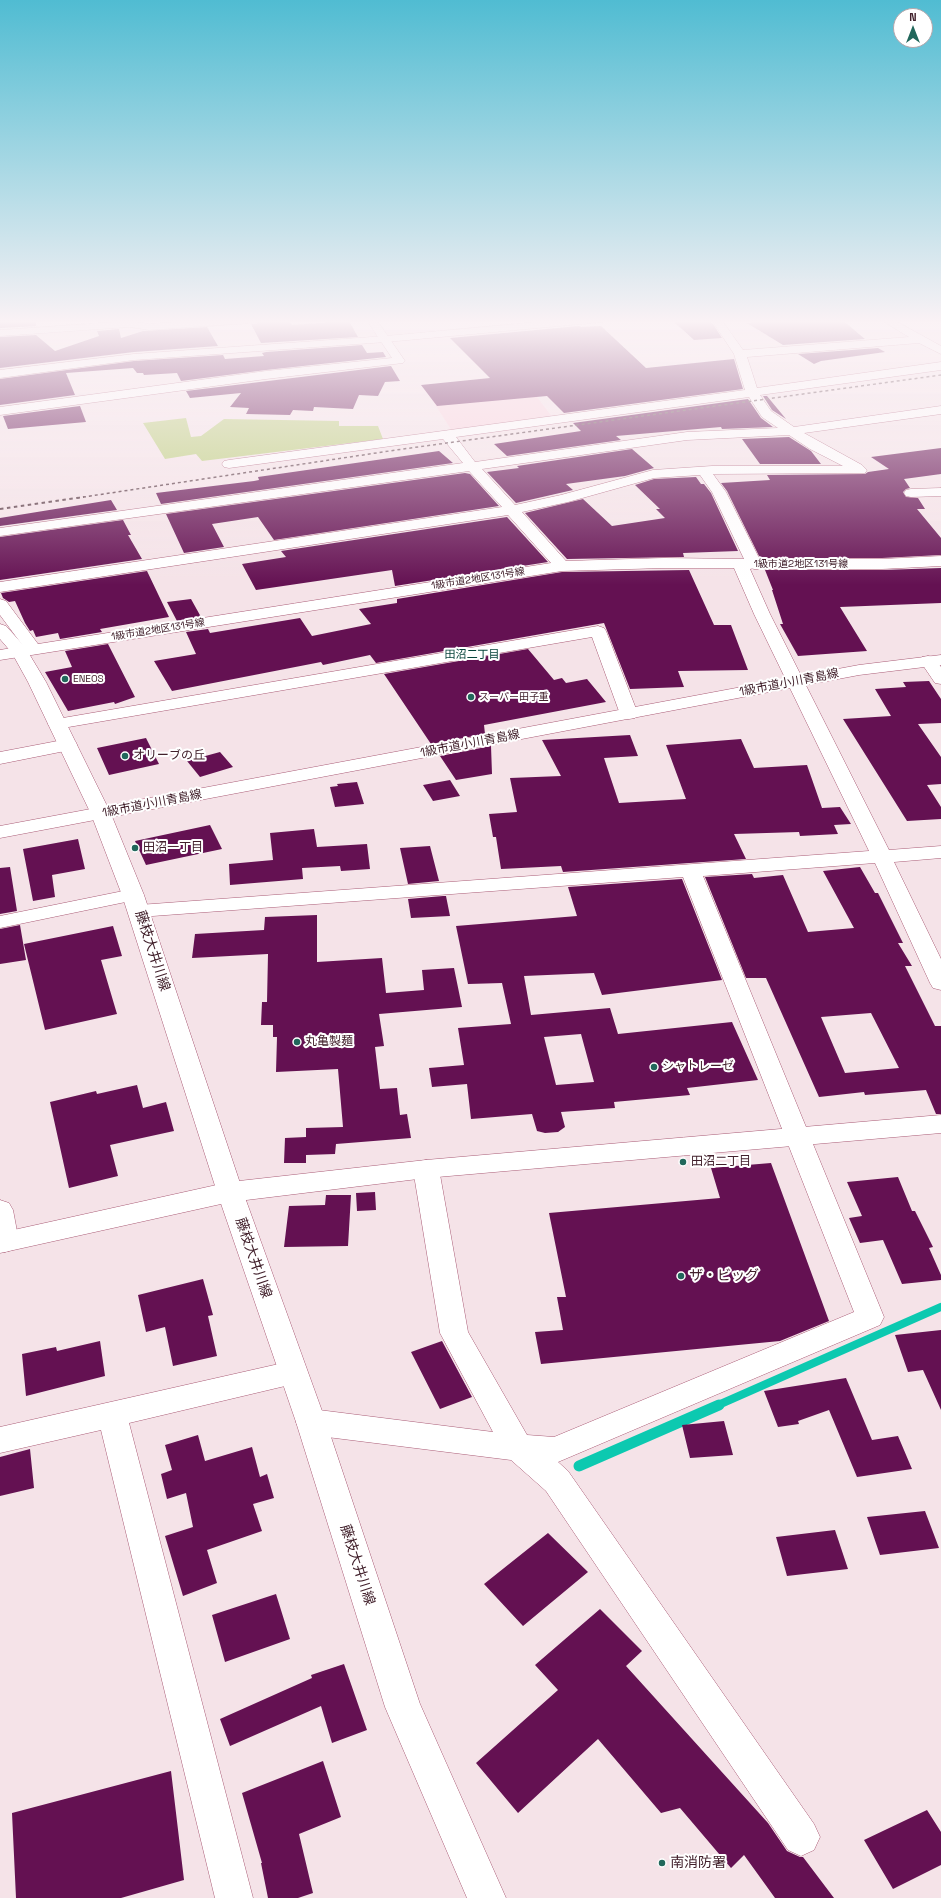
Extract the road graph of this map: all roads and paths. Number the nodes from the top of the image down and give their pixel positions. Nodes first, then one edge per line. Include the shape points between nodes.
1 (25, 408) edge
2 (642, 408) edge
3 (762, 408) edge
4 (941, 410) edge
5 (0, 411) edge
6 (791, 431) junction
7 (447, 435) junction
8 (229, 464) dead end
9 (472, 466) junction
10 (704, 471) junction
11 (941, 492) edge
12 (911, 494) dead end
13 (513, 510) junction
14 (0, 532) edge
15 (941, 561) edge
16 (747, 564) junction
17 (562, 566) junction
18 (0, 588) edge
19 (0, 604) edge
20 (0, 628) edge
21 (17, 652) edge
22 (934, 660) edge
23 (941, 679) edge
24 (796, 682) junction
25 (629, 714) junction
26 (62, 734) junction
27 (0, 758) edge
28 (101, 814) junction
29 (0, 832) edge
30 (941, 852) edge
31 (882, 857) junction
32 (691, 871) junction
33 (136, 903) junction
34 (0, 922) edge
35 (941, 983) edge
36 (941, 1124) edge
37 (799, 1136) junction
38 (426, 1169) junction
39 (230, 1192) junction
40 (0, 1210) edge
41 (2, 1242) edge
42 (292, 1372) junction
43 (112, 1414) junction
44 (311, 1422) junction
45 (0, 1440) edge
46 (518, 1448) junction
47 (801, 1837) dead end
48 (234, 1898) edge
49 (487, 1898) edge

1 - 5 street
2 - 7 street
3 - 6 street via 766,414
4 - 6 street
6 - 9 street via 687,436
6 - 10 street via 860,470
7 - 8 street
7 - 9 street
9 - 13 street
9 - 14 street
10 - 13 street via 653,474 564,499
10 - 16 street via 719,492
11 - 12 street
13 - 17 street
13 - 18 street
15 - 16 street, 1級市道2地区131号線 via 882,564
16 - 17 street, 1級市道2地区131号線
16 - 24 street via 762,614
17 - 21 street, 1級市道2地区131号線
19 - 21 street
20 - 21 street, 藤枝大井川線
21 - 26 street, 藤枝大井川線
22 - 23 street
22 - 24 street, 1級市道小川青島線
24 - 25 street, 1級市道小川青島線
24 - 31 street
25 - 26 street via 598,632
25 - 28 street, 1級市道小川青島線
26 - 27 street
26 - 28 street, 藤枝大井川線
28 - 29 street, 1級市道小川青島線
28 - 33 street, 藤枝大井川線
30 - 31 street
31 - 32 street
31 - 35 street
32 - 33 street
32 - 37 street
33 - 34 street
33 - 39 street, 藤枝大井川線
36 - 37 street
37 - 38 street
37 - 46 street via 870,1317 555,1450
38 - 39 street
38 - 46 street via 454,1333
39 - 41 street
39 - 42 street, 藤枝大井川線
40 - 41 street
42 - 43 street
42 - 44 street, 藤枝大井川線
43 - 45 street
43 - 48 street
44 - 46 street
44 - 49 street, 藤枝大井川線 via 403,1707
46 - 47 street via 557,1481

